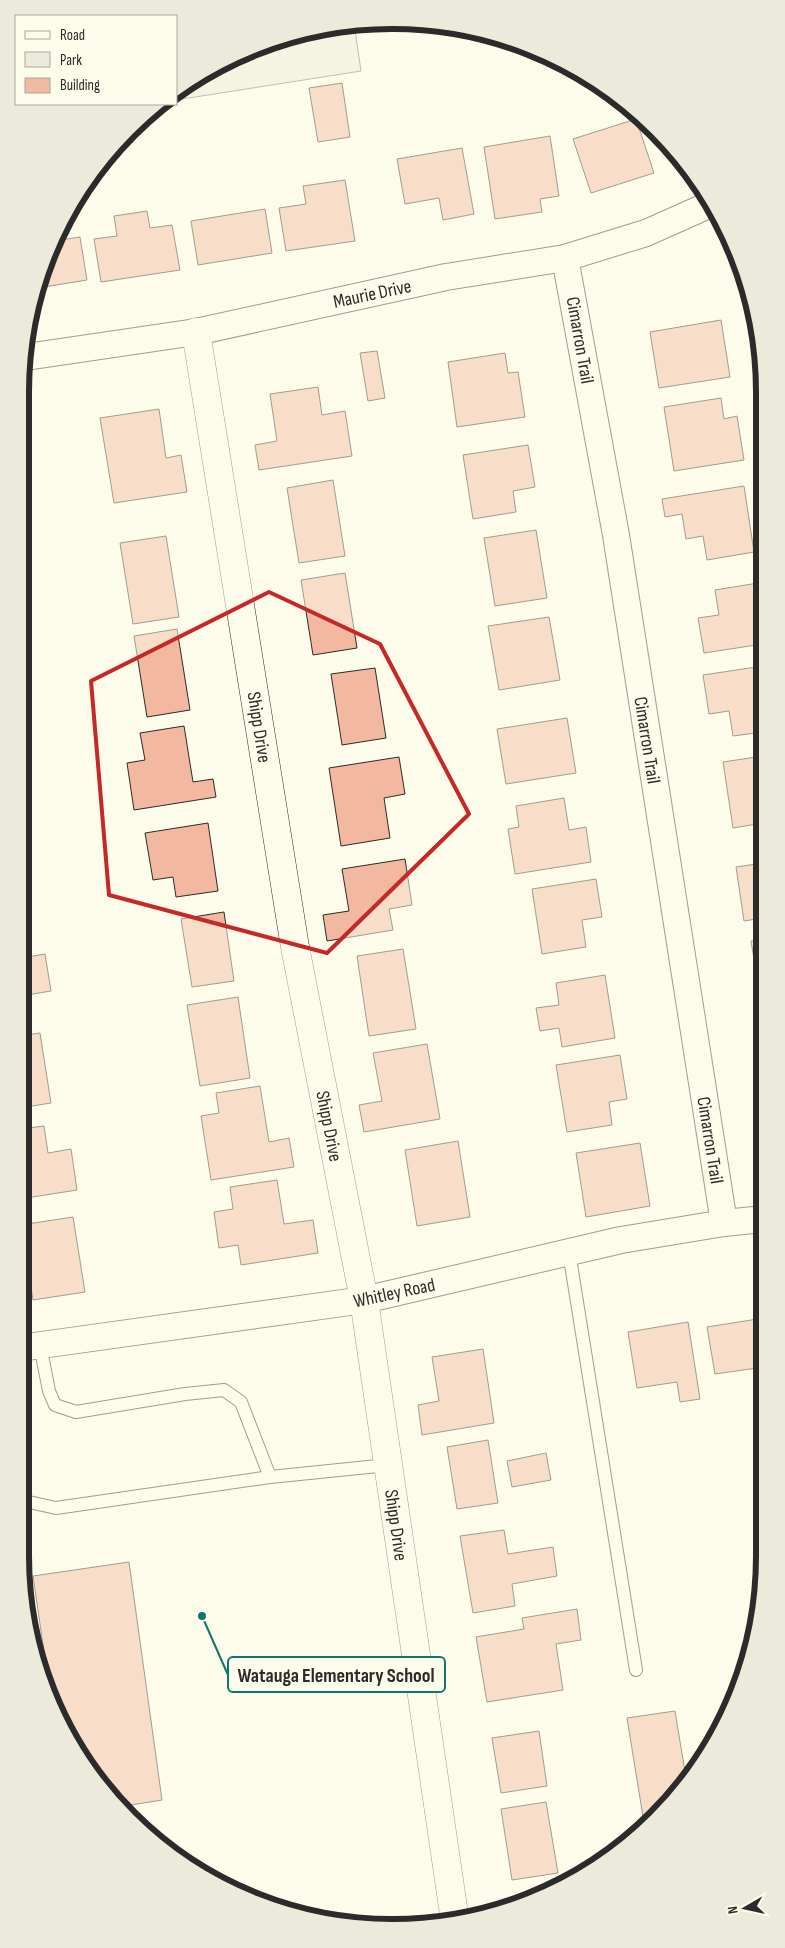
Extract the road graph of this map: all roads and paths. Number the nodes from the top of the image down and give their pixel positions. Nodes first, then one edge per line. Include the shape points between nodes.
1 (705, 207) edge
2 (566, 258) junction
3 (196, 332) junction
4 (31, 356) edge
5 (756, 1220) edge
6 (724, 1223) junction
7 (570, 1252) junction
8 (364, 1300) junction
9 (30, 1346) edge
10 (388, 1465) junction
11 (270, 1477) junction
12 (29, 1502) edge
13 (636, 1670) dead end
14 (454, 1914) edge

1 - 2 street, Maurie Drive via 646,233
2 - 3 street, Maurie Drive via 446,277
2 - 6 street, Cimarron Trail via 616,535
3 - 4 street, Maurie Drive
3 - 8 street, Shipp Drive via 295,947
5 - 6 street, Whitley Road
6 - 7 street, Whitley Road
7 - 8 street, Whitley Road
7 - 13 lane
8 - 9 street, Whitley Road
8 - 10 street, Shipp Drive
9 - 11 lane via 55,1405 76,1412 224,1390 241,1402
10 - 11 lane
10 - 14 street, Shipp Drive
11 - 12 lane via 56,1508

